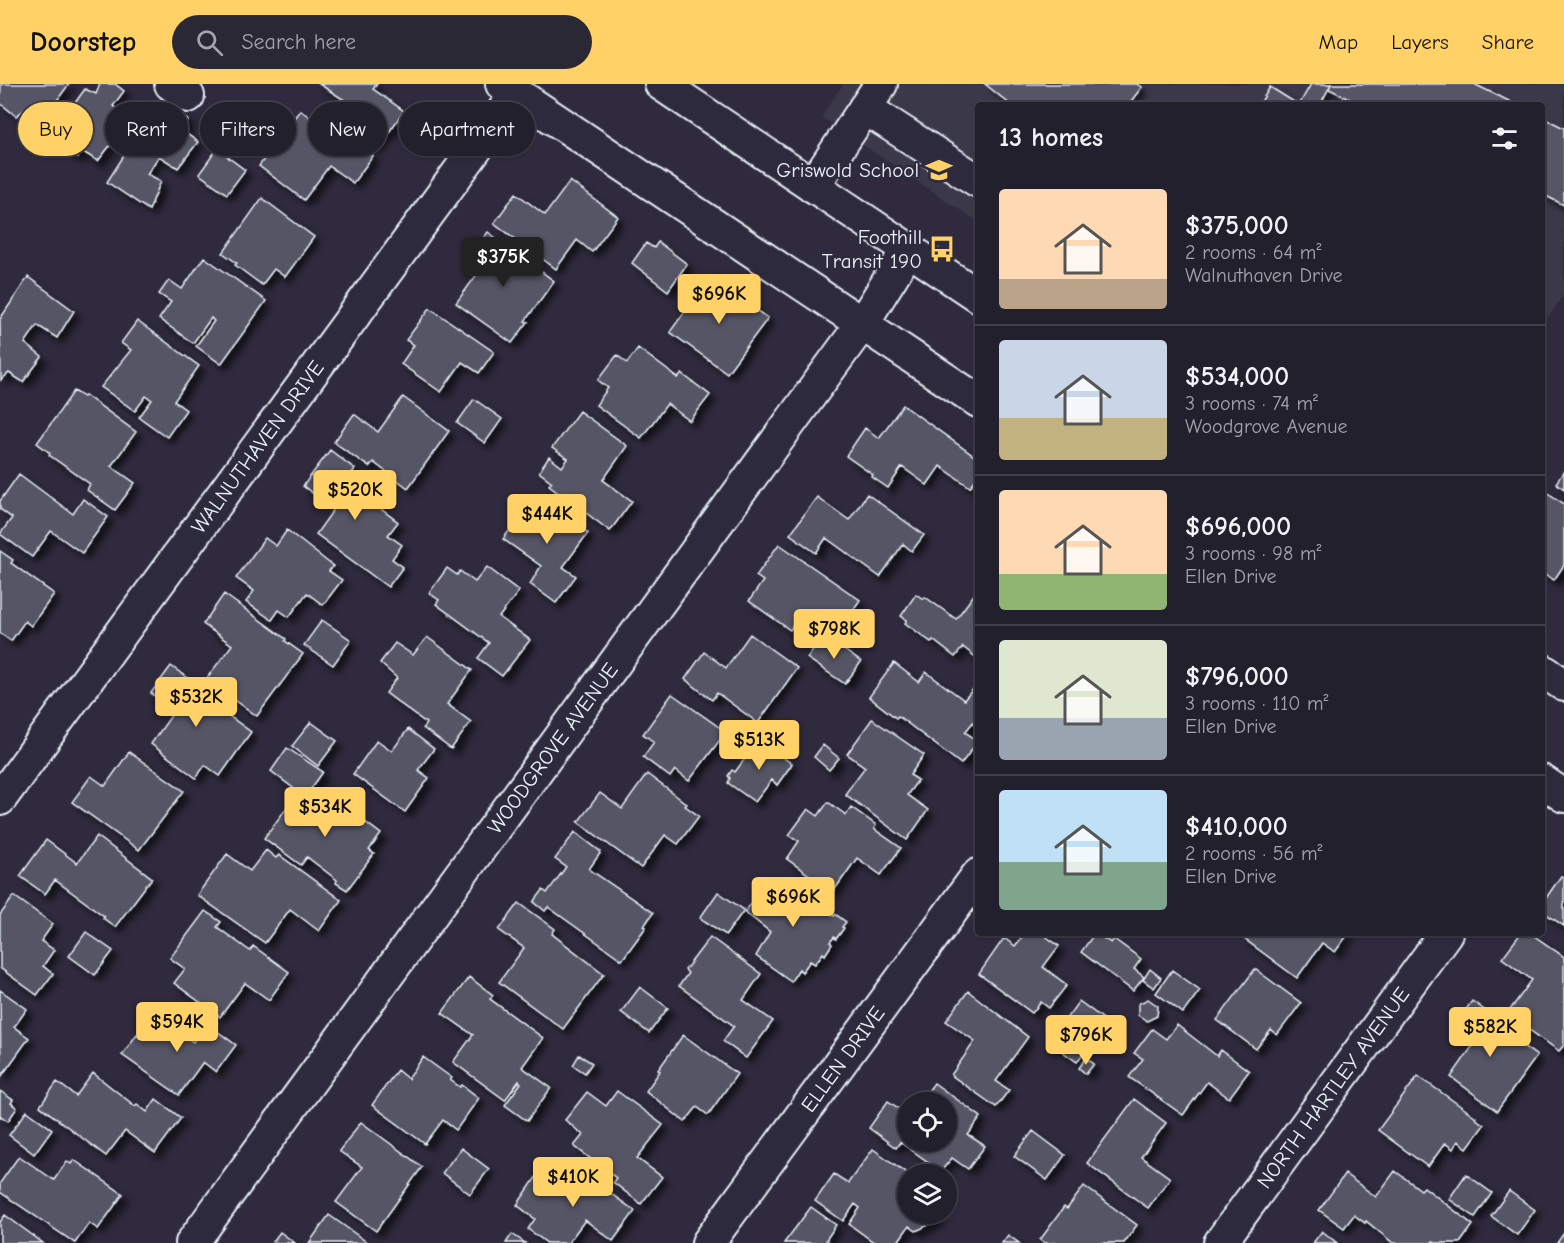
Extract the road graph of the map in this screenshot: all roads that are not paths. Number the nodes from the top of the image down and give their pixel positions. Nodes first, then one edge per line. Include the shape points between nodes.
1 (661, 84) edge
2 (509, 89) edge
3 (873, 96) edge
4 (975, 179) edge
5 (813, 186) junction
6 (908, 250) junction
7 (975, 294) edge
8 (862, 324) junction
9 (975, 399) edge
10 (1545, 672) edge
11 (1564, 684) edge
12 (0, 800) edge
13 (975, 879) edge
14 (1444, 936) edge
15 (192, 1243) edge
16 (708, 1243) edge
17 (1220, 1243) edge

1 - 5 street
2 - 8 street
2 - 12 street, WALNUTHAVEN DRIVE
3 - 4 street
3 - 5 street
5 - 6 street
6 - 7 street
6 - 8 street, WOODGROVE AVENUE
8 - 9 street
8 - 15 street, WOODGROVE AVENUE
10 - 11 street
13 - 16 street, ELLEN DRIVE
14 - 17 street, NORTH HARTLEY AVENUE

